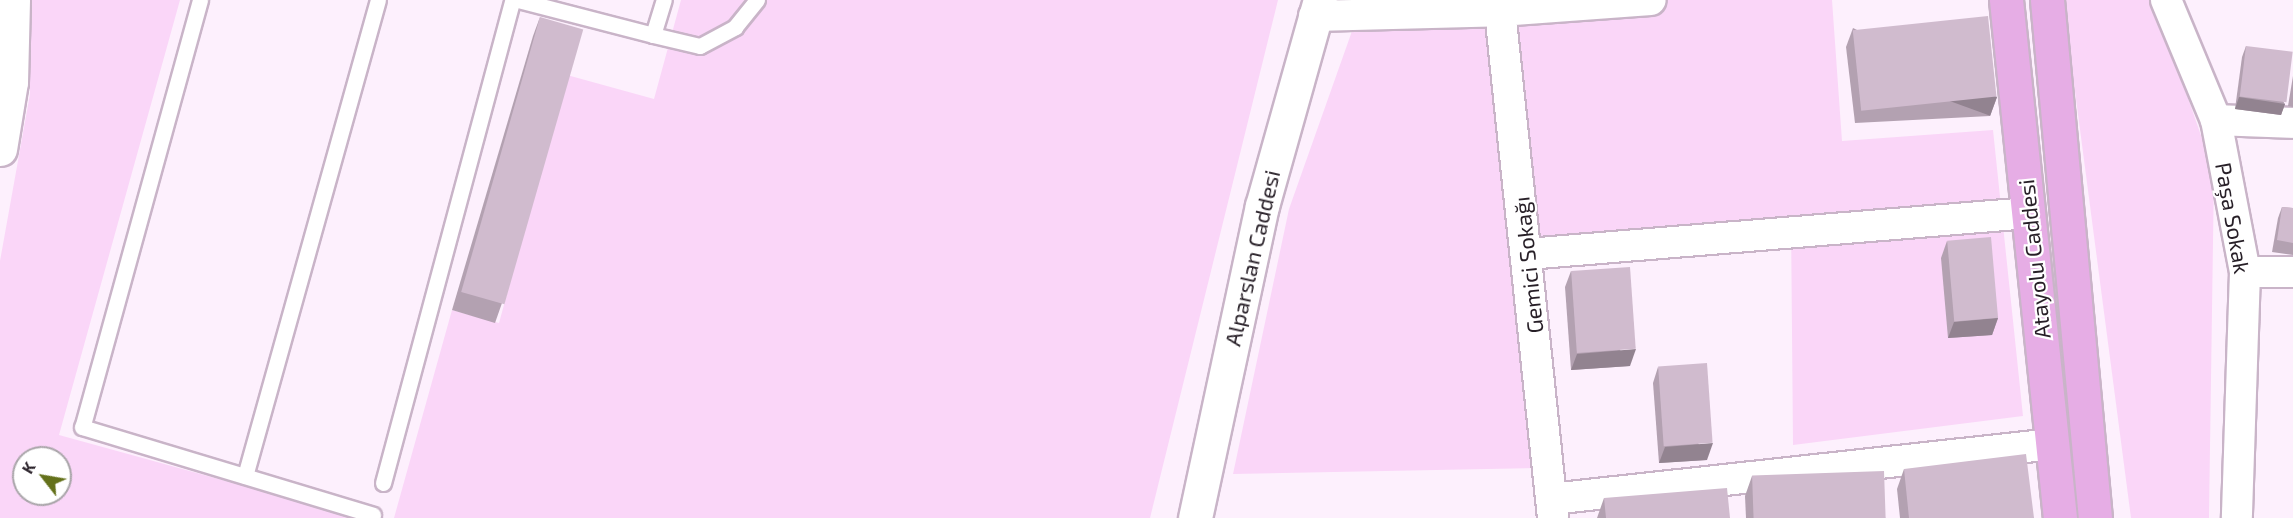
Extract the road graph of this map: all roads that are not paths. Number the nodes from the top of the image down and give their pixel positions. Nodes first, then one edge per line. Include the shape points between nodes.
1 (13, 0) edge
2 (200, 0) edge
3 (378, 0) edge
4 (512, 0) edge
5 (518, 0) edge
6 (664, 0) edge
7 (757, 0) edge
8 (1651, 0) edge
9 (2006, 0) edge
10 (2047, 0) edge
11 (2166, 0) edge
12 (1317, 8) edge
13 (1500, 11) junction
14 (653, 35) junction
15 (5, 82) edge
16 (2216, 120) junction
17 (2293, 123) edge
18 (0, 149) edge
19 (2029, 213) junction
20 (1527, 254) junction
21 (2245, 272) junction
22 (2293, 272) edge
23 (2053, 444) junction
24 (244, 476) junction
25 (383, 483) dead end
26 (1552, 508) edge
27 (373, 515) dead end
28 (1195, 518) edge
29 (2060, 518) edge
30 (2095, 518) edge
31 (2237, 518) edge

1 - 15 street
2 - 24 lane via 82,427
3 - 24 lane
4 - 25 lane
5 - 14 lane
6 - 14 lane
7 - 14 lane via 735,27 700,46
8 - 13 street
9 - 19 main road, Atayolu Caddesi
10 - 30 main road, Atayolu Caddesi
11 - 16 street, Paşa Sokak
12 - 13 street
12 - 28 street, Alparslan Caddesi via 1262,206
13 - 20 street, Gemici Sokağı
15 - 18 street
16 - 17 street
16 - 21 street, Paşa Sokak
19 - 20 street
19 - 23 main road, Atayolu Caddesi
20 - 26 street, Gemici Sokağı
21 - 22 street
21 - 31 street, Paşa Sokak
23 - 26 street
23 - 29 main road, Atayolu Caddesi
24 - 27 lane

